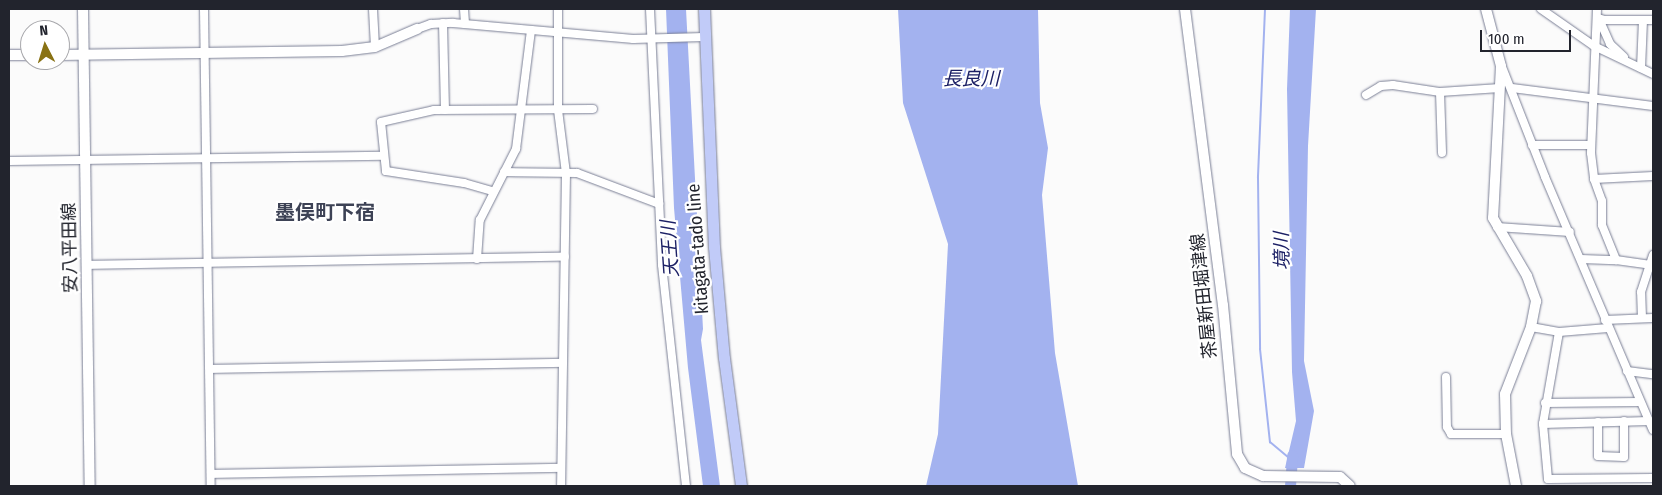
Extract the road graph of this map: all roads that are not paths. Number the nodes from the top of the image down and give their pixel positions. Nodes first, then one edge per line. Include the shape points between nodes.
1 (82, 9) edge
2 (204, 9) edge
3 (373, 9) edge
4 (464, 9) edge
5 (558, 9) edge
6 (649, 9) edge
7 (704, 9) edge
8 (1185, 9) edge
9 (1486, 9) edge
10 (1541, 9) edge
11 (1597, 9) edge
12 (1598, 18) junction
13 (1643, 20) junction
14 (1653, 20) edge
15 (443, 23) junction
16 (465, 24) junction
17 (417, 29) joint
18 (531, 30) junction
19 (558, 32) junction
20 (700, 37) junction
21 (653, 40) junction
22 (1594, 46) junction
23 (375, 47) junction
24 (204, 53) junction
25 (70, 54) edge
26 (83, 54) junction
27 (1501, 66) junction
28 (1638, 66) junction
29 (1653, 74) edge
30 (1500, 88) junction
31 (1512, 88) junction
32 (1440, 92) junction
33 (1366, 95) dead end
34 (1592, 100) junction
35 (1653, 106) edge
36 (592, 109) dead end
37 (445, 110) junction
38 (522, 110) junction
39 (558, 110) junction
40 (1532, 145) junction
41 (1591, 145) junction
42 (1442, 153) dead end
43 (384, 156) junction
44 (207, 158) junction
45 (84, 160) junction
46 (9, 161) edge
47 (504, 172) junction
48 (566, 173) junction
49 (1653, 176) edge
50 (1594, 179) junction
51 (492, 191) junction
52 (659, 204) junction
53 (1497, 227) junction
54 (1570, 232) junction
55 (1653, 255) edge
56 (565, 257) junction
57 (478, 259) junction
58 (1581, 259) junction
59 (1616, 260) junction
60 (208, 263) junction
61 (86, 265) junction
62 (1651, 265) junction
63 (1642, 318) junction
64 (1605, 320) junction
65 (1653, 320) edge
66 (1531, 327) junction
67 (1608, 328) junction
68 (1559, 332) junction
69 (563, 363) junction
70 (210, 369) junction
71 (1628, 371) junction
72 (1653, 374) edge
73 (1446, 377) dead end
74 (1640, 402) junction
75 (1545, 403) junction
76 (1598, 422) junction
77 (1624, 422) junction
78 (1543, 424) junction
79 (1652, 425) edge
80 (1506, 434) junction
81 (561, 468) junction
82 (211, 474) junction
83 (1653, 478) edge
84 (90, 486) edge
85 (211, 486) edge
86 (561, 486) edge
87 (686, 486) edge
88 (741, 486) edge
89 (1350, 486) edge
90 (1516, 486) edge

1 - 26 main road, 安八平田線
2 - 24 street
3 - 23 street
4 - 16 street
5 - 19 street
6 - 21 street
7 - 20 main road, kitagata-tado line
8 - 89 main road, 茶屋新田堀津線 via 1223,305 1238,458 1251,472 1276,476 1340,477
9 - 27 main road
10 - 22 street
11 - 12 street
12 - 13 street
12 - 22 street
12 - 28 street via 1610,44
13 - 14 street
13 - 28 street
15 - 16 street
15 - 17 street
15 - 37 street
16 - 18 street
17 - 23 main road
18 - 19 street
18 - 38 street
19 - 21 street
19 - 39 street
20 - 21 street
20 - 88 main road, kitagata-tado line via 724,358
21 - 52 street
22 - 28 street
22 - 34 street
23 - 24 main road
24 - 26 main road
24 - 44 street
25 - 26 main road
26 - 45 main road, 安八平田線
27 - 30 main road
27 - 31 street
28 - 29 street
30 - 32 street
30 - 53 main road via 1492,208
31 - 34 street
31 - 40 street
32 - 33 street via 1393,85 1380,86
32 - 42 street
34 - 35 street
34 - 41 street
36 - 39 street
37 - 38 street
37 - 43 street via 383,120
38 - 39 street
38 - 47 street via 516,149
39 - 48 street
40 - 41 street
40 - 54 street
41 - 50 street
43 - 44 street
43 - 51 street via 386,171 391,173 464,183
44 - 45 street
44 - 60 street
45 - 46 street
45 - 61 main road, 安八平田線
47 - 48 street
47 - 51 street
48 - 52 street via 577,173
48 - 56 street
49 - 50 street
50 - 59 street via 1602,201 1602,225
51 - 57 street via 477,228
52 - 87 street via 669,342
53 - 54 street
53 - 66 main road via 1533,289 1535,310
54 - 58 street
55 - 62 street
56 - 57 street
56 - 69 street
57 - 60 street
58 - 59 street
58 - 64 street
59 - 62 street
60 - 61 street
60 - 70 street
61 - 84 main road, 安八平田線
62 - 63 street via 1641,292
63 - 64 street
63 - 65 street
64 - 67 street
66 - 68 street
66 - 80 main road via 1505,394
67 - 68 street
67 - 71 street
68 - 75 street
69 - 70 street
69 - 81 street
70 - 82 street
71 - 72 street
71 - 74 street
73 - 80 street via 1446,427 1451,434
74 - 75 street
74 - 79 street
75 - 78 street
76 - 77 street
76 - 77 street via 1598,456 1624,457
76 - 78 street
77 - 79 street
78 - 83 street via 1548,479
80 - 90 main road
81 - 82 street
81 - 86 street
82 - 85 street

